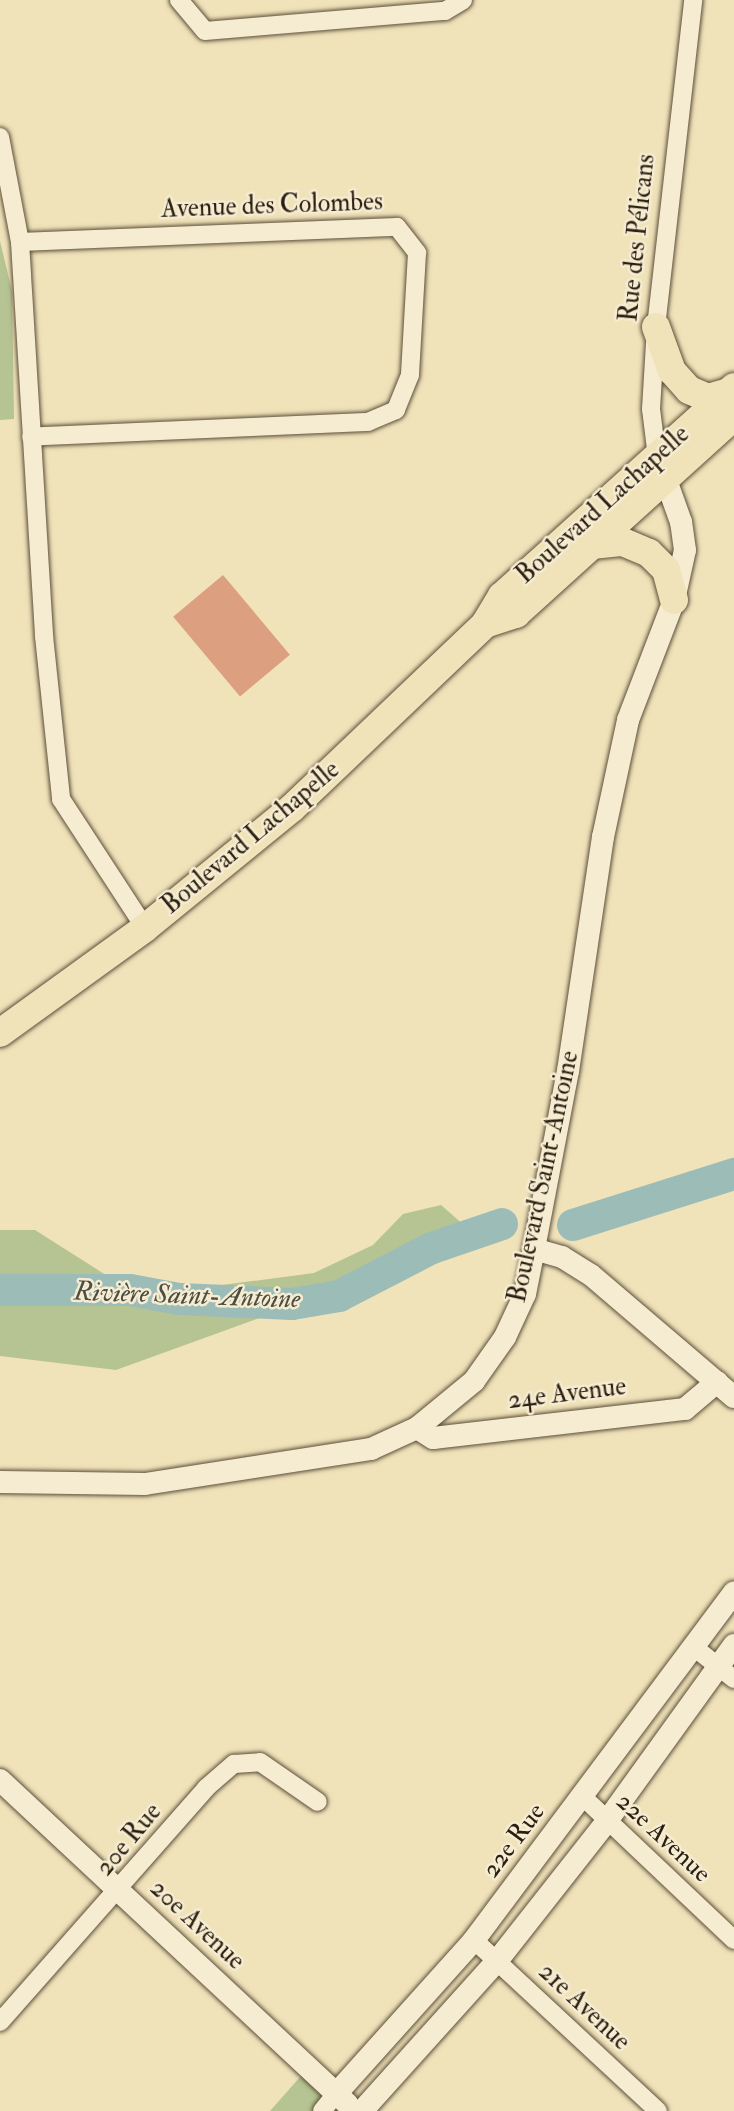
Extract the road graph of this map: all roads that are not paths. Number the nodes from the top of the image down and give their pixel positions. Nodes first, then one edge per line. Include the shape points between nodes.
1 (179, 0) edge
2 (463, 0) edge
3 (693, 0) edge
4 (0, 137) edge
5 (20, 242) junction
6 (656, 327) junction
7 (732, 398) edge
8 (31, 437) junction
9 (662, 468) junction
10 (592, 545) junction
11 (674, 600) junction
12 (485, 624) junction
13 (144, 928) junction
14 (0, 1033) edge
15 (534, 1249) junction
16 (717, 1382) junction
17 (734, 1397) edge
18 (417, 1428) junction
19 (0, 1482) edge
20 (734, 1592) edge
21 (734, 1645) edge
22 (695, 1648) junction
23 (727, 1673) edge
24 (0, 1780) edge
25 (583, 1797) junction
26 (318, 1802) dead end
27 (607, 1821) junction
28 (119, 1891) junction
29 (474, 1940) junction
30 (734, 1940) edge
31 (496, 1961) junction
32 (0, 2022) edge
33 (329, 2103) edge
34 (354, 2111) edge
35 (362, 2111) edge
36 (658, 2111) edge

1 - 2 street via 205,31 445,10
3 - 6 street, Rue des Pélicans
4 - 5 street
5 - 8 street
5 - 8 street, Avenue des Colombes via 397,227 417,253 410,375 396,410 368,422
6 - 7 main road via 672,371 689,390 708,398
6 - 9 street, Rue des Pélicans via 651,409
7 - 9 main road, Boulevard Lachapelle
7 - 9 main road, Boulevard Lachapelle via 709,441
8 - 13 street via 61,799
9 - 10 main road, Boulevard Lachapelle
9 - 11 street, Boulevard Saint-Antoine via 681,522 685,550
9 - 12 main road, Boulevard Lachapelle via 502,596
10 - 11 main road via 623,542 649,553 666,570
10 - 12 main road, Boulevard Lachapelle via 516,614
11 - 15 street, Boulevard Saint-Antoine via 628,720 603,837 568,1071
12 - 13 main road, Boulevard Lachapelle via 292,808
13 - 14 main road, Boulevard Lachapelle
15 - 16 street via 562,1257 591,1275
15 - 18 street, Boulevard Saint-Antoine via 525,1294 504,1337 474,1381
16 - 17 street
16 - 18 street, 24e Avenue via 685,1409 433,1438
18 - 19 street, Boulevard Saint-Antoine via 371,1449 145,1484
20 - 22 street, 22e Rue
21 - 23 street
22 - 23 street
22 - 25 street, 22e Rue
23 - 27 street
24 - 28 street, 20e Avenue
25 - 27 street, 22e Avenue
25 - 29 street, 22e Rue
26 - 28 street, 20e Rue via 260,1761 234,1764 206,1788
27 - 30 street, 22e Avenue
27 - 31 street
28 - 32 street, 20e Rue
28 - 33 street, 20e Avenue
29 - 31 street, 21e Avenue
29 - 33 street, 22e Rue
31 - 35 street
31 - 36 street, 21e Avenue
33 - 34 street, 20e Avenue

